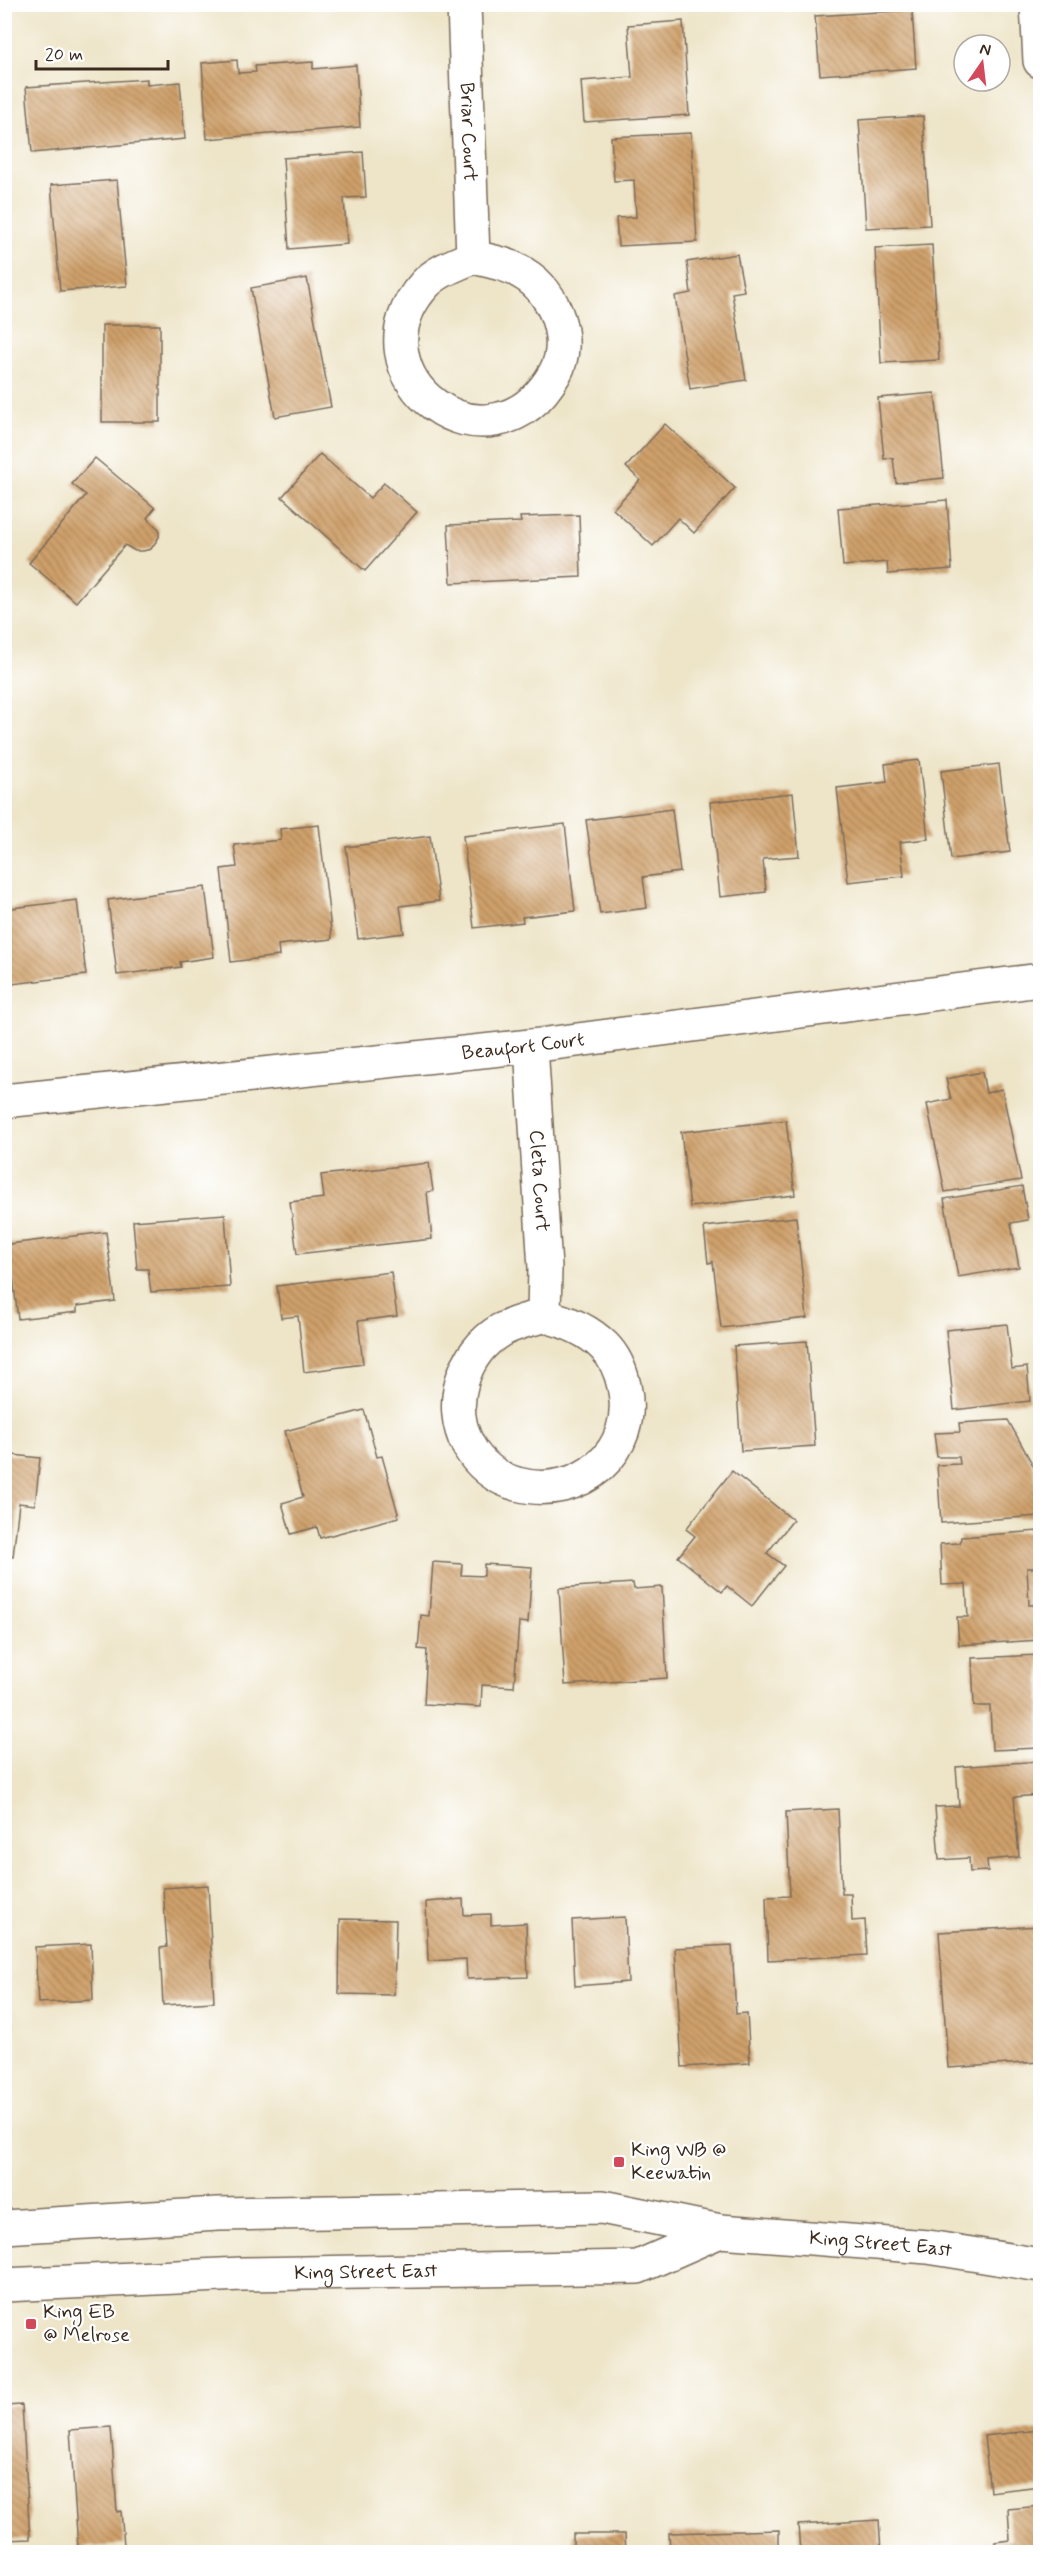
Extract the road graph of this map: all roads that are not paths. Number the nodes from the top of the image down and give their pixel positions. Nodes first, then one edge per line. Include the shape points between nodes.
1 (464, 4) edge
2 (1037, 4) edge
3 (1041, 61) edge
4 (473, 257) junction
5 (1041, 980) edge
6 (531, 1046) junction
7 (4, 1101) edge
8 (544, 1316) junction
9 (4, 2227) edge
10 (720, 2231) junction
11 (1041, 2265) edge
12 (4, 2285) edge

1 - 4 street, Briar Court
2 - 3 street
4 - 4 street via 427,282 411,303 402,328 402,353 411,378 426,400 448,414 473,421 500,420 525,409 545,391 557,369 562,342 558,316 545,293 525,274
5 - 6 street, Beaufort Court
6 - 7 street, Beaufort Court
6 - 8 street, Cleta Court via 546,1268
8 - 8 street via 500,1331 480,1348 465,1369 459,1395 460,1421 468,1446 484,1467 507,1481 534,1489 564,1486 590,1475 611,1454 624,1429 627,1400 621,1371 605,1347 582,1330
9 - 10 street, King Street East via 218,2214 602,2207
10 - 11 street, King Street East via 928,2247
10 - 12 street, King Street East via 638,2267 242,2274

